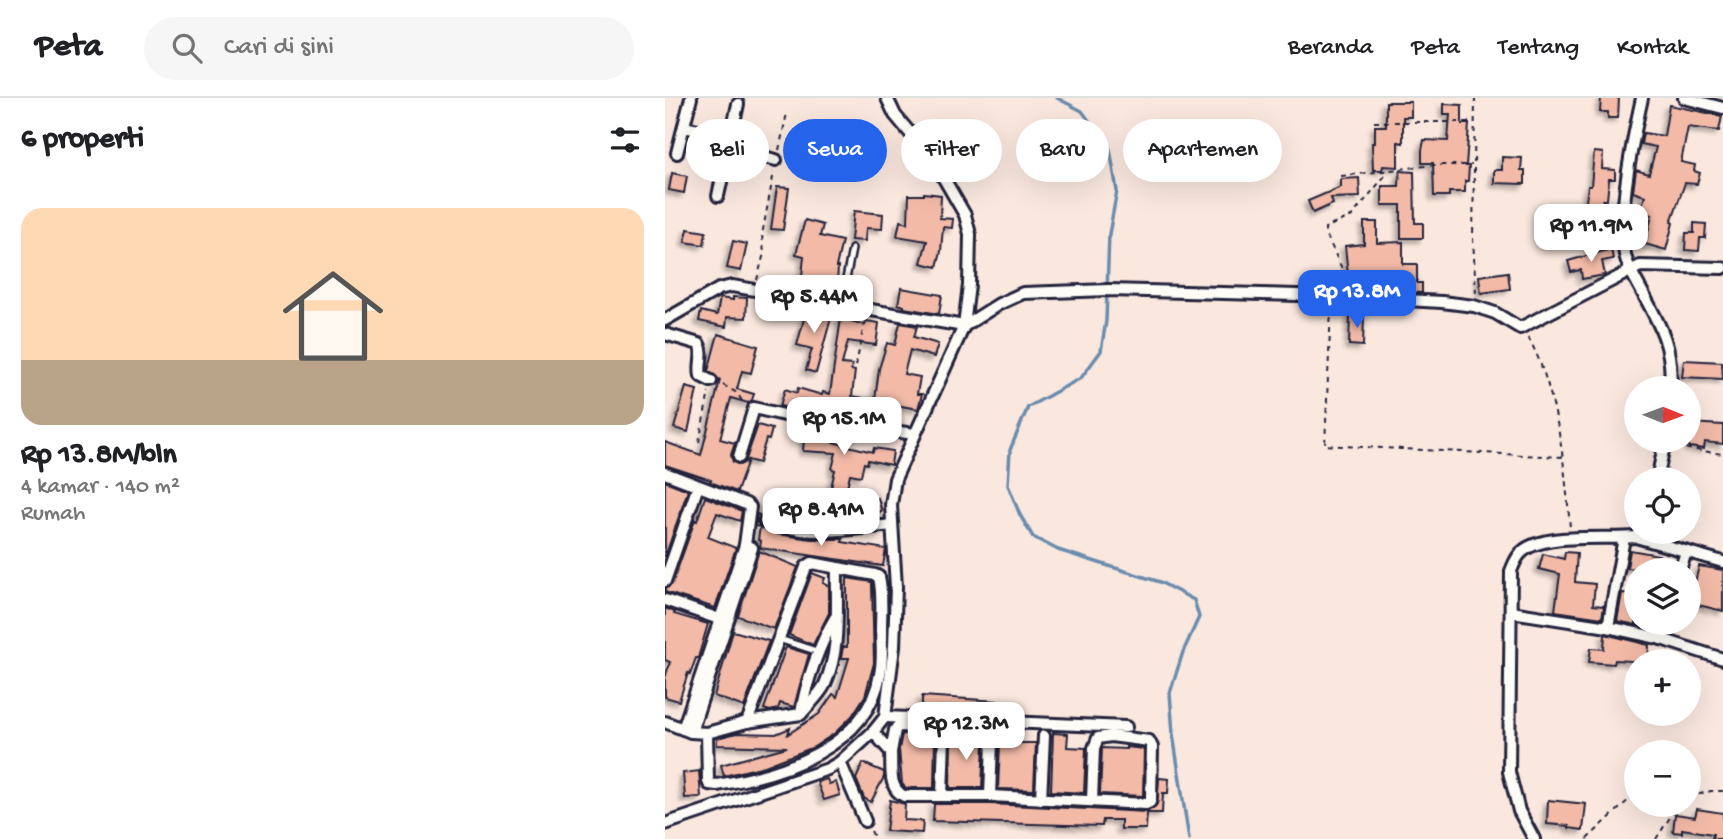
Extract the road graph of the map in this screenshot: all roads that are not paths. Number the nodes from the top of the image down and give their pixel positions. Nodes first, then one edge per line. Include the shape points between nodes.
1 (691, 98) edge
2 (887, 98) edge
3 (1642, 98) edge
4 (1683, 98) edge
5 (739, 104) dead end
6 (1723, 108) edge
7 (735, 119) edge
8 (684, 127) joint
9 (677, 153) dead end
10 (769, 157) edge
11 (776, 160) road end
12 (721, 182) edge
13 (718, 196) dead end
14 (852, 248) dead end
15 (1723, 268) edge
16 (1631, 271) junction
17 (841, 304) junction
18 (665, 320) edge
19 (964, 326) junction
20 (665, 334) edge
21 (1670, 376) edge
22 (711, 381) road end
23 (915, 434) junction
24 (739, 457) dead end
25 (665, 473) edge
26 (698, 486) junction
27 (765, 522) dead end
28 (892, 525) junction
29 (1624, 538) joint
30 (1664, 544) edge
31 (1686, 552) junction
32 (1684, 558) edge
33 (1723, 562) edge
34 (837, 569) junction
35 (665, 581) edge
36 (665, 600) edge
37 (1511, 612) junction
38 (836, 617) junction
39 (723, 621) junction
40 (1608, 627) junction
41 (1662, 635) edge
42 (779, 639) junction
43 (1661, 639) junction
44 (820, 652) junction
45 (1723, 659) edge
46 (801, 713) junction
47 (885, 717) junction
48 (665, 722) edge
49 (747, 722) junction
50 (1126, 727) dead end
51 (687, 731) junction
52 (873, 732) junction
53 (706, 733) junction
54 (1044, 736) dead end
55 (992, 741) dead end
56 (891, 752) junction
57 (840, 762) junction
58 (941, 796) junction
59 (990, 796) junction
60 (1041, 799) junction
61 (1092, 801) junction
62 (865, 821) dead end
63 (665, 824) edge
64 (1534, 839) edge

1 - 8 street
2 - 19 street via 895,115 935,163 965,215 969,285
3 - 16 street via 1625,213 1624,248
4 - 6 street
5 - 7 street
8 - 9 street
10 - 11 street
12 - 13 street
14 - 17 lane
15 - 16 street via 1651,265
16 - 19 street via 1520,328 1473,306 1355,297 1109,290 1023,293
16 - 21 street via 1667,342
17 - 18 street via 732,286
17 - 19 street
19 - 23 street
20 - 22 street via 699,344 701,376
23 - 24 street via 806,420 754,408
23 - 28 street via 895,479
25 - 26 street
26 - 35 street
26 - 39 street via 750,507 745,545 752,548
27 - 28 street via 821,531
28 - 47 street via 894,647
29 - 37 street via 1570,538 1523,550 1511,571
29 - 40 street
30 - 31 street
31 - 32 street
31 - 33 street
34 - 38 street
34 - 42 street via 812,563 806,567
34 - 53 street via 875,575 880,580 880,676 870,702 846,736 785,768 717,785 708,781
36 - 39 street
37 - 40 street
37 - 64 street via 1509,772 1519,811
38 - 44 street
38 - 46 street via 835,647 824,686
39 - 51 street
40 - 43 street
41 - 43 street
42 - 44 lane
42 - 49 street
43 - 45 street
44 - 46 street
46 - 49 street
47 - 50 street
47 - 52 street
48 - 51 street
49 - 53 street
51 - 53 street
52 - 56 street
52 - 57 street
54 - 60 street
55 - 59 street
56 - 58 street via 897,792
56 - 58 street via 898,726 941,730
57 - 62 street
57 - 63 street
58 - 59 street
59 - 60 street
60 - 61 street
61 - 61 street via 1150,802 1149,741 1098,738

